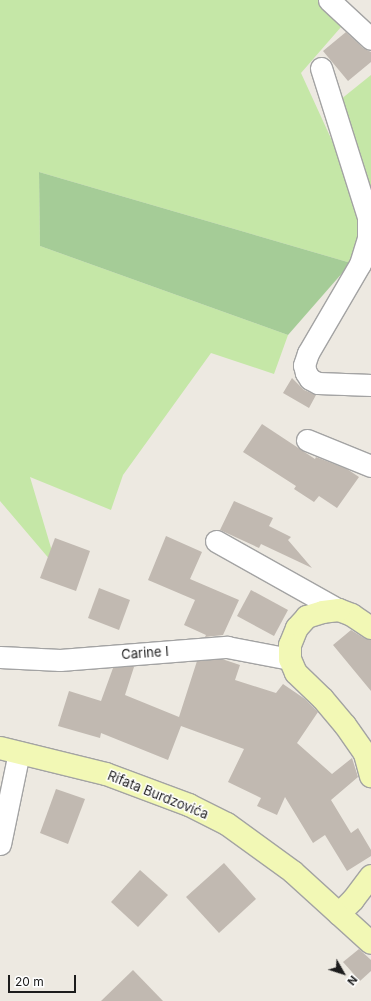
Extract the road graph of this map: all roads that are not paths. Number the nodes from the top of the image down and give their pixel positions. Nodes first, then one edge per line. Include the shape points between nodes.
1 (329, 0) edge
2 (371, 39) edge
3 (321, 68) dead end
4 (370, 217) edge
5 (371, 385) edge
6 (307, 440) dead end
7 (371, 466) edge
8 (216, 541) dead end
9 (339, 610) junction
10 (371, 628) edge
11 (0, 657) edge
12 (290, 659) junction
13 (10, 750) edge
14 (371, 776) edge
15 (0, 844) edge
16 (371, 876) edge
17 (339, 914) junction
18 (371, 943) edge

1 - 2 street
3 - 4 street
4 - 5 street via 368,238 360,264 304,364 310,379 318,383
6 - 7 street
8 - 9 street
9 - 10 street via 352,615
9 - 12 street via 307,617 297,628 290,645
11 - 12 street, Carine I via 60,660 227,647
12 - 14 street via 296,672 349,730 365,754
13 - 15 street
13 - 17 street, Rifata Burdzovića via 106,774 195,808 227,824 293,872
16 - 17 street
17 - 18 street, Rifata Burdzovića

